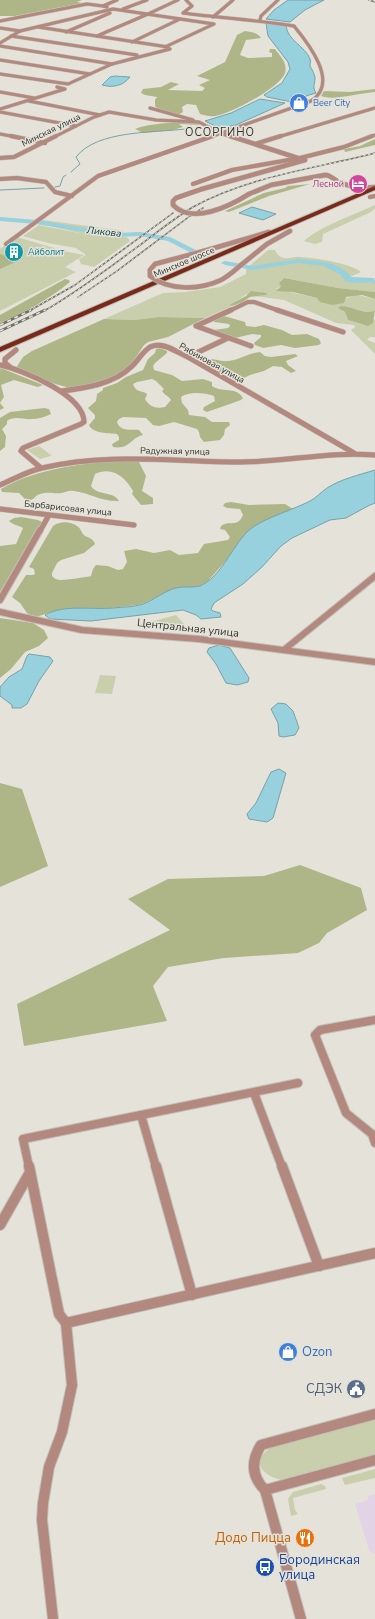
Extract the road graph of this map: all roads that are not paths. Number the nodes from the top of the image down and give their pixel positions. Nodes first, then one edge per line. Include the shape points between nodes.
1 (117, 0) edge
2 (147, 0) edge
3 (178, 0) edge
4 (186, 0) edge
5 (233, 0) edge
6 (278, 0) edge
7 (103, 6) junction
8 (113, 9) junction
9 (120, 10) junction
10 (148, 14) junction
11 (213, 17) junction
12 (181, 18) junction
13 (260, 20) junction
14 (0, 21) edge
15 (34, 27) junction
16 (0, 28) edge
17 (13, 30) junction
18 (20, 31) junction
19 (66, 32) junction
20 (11, 36) junction
21 (97, 36) junction
22 (0, 39) edge
23 (132, 42) junction
24 (0, 43) edge
25 (0, 46) edge
26 (165, 47) junction
27 (141, 56) junction
28 (0, 60) edge
29 (112, 64) junction
30 (0, 74) edge
31 (90, 74) junction
32 (0, 78) edge
33 (0, 92) edge
34 (36, 98) junction
35 (28, 101) junction
36 (150, 108) dead end
37 (375, 108) edge
38 (0, 111) edge
39 (100, 115) junction
40 (198, 122) junction
41 (77, 126) junction
42 (220, 133) junction
43 (0, 134) edge
44 (375, 135) edge
45 (45, 143) junction
46 (255, 144) junction
47 (0, 157) edge
48 (300, 158) junction
49 (0, 179) edge
50 (37, 180) junction
51 (0, 183) edge
52 (193, 184) dead end
53 (358, 188) junction
54 (375, 188) edge
55 (360, 195) junction
56 (72, 196) junction
57 (373, 196) edge
58 (287, 229) junction
59 (6, 244) dead end
60 (213, 261) junction
61 (343, 332) dead end
62 (228, 338) junction
63 (251, 346) dead end
64 (0, 350) edge
65 (16, 350) junction
66 (0, 356) edge
67 (188, 358) junction
68 (0, 365) edge
69 (10, 367) junction
70 (62, 391) junction
71 (354, 454) junction
72 (375, 454) edge
73 (41, 468) junction
74 (0, 485) edge
75 (0, 509) edge
76 (49, 515) junction
77 (134, 525) dead end
78 (375, 576) edge
79 (0, 600) edge
80 (0, 612) edge
81 (285, 649) junction
82 (375, 662) edge
83 (375, 1020) edge
84 (298, 1084) dead end
85 (254, 1092) junction
86 (141, 1115) junction
87 (375, 1143) edge
88 (29, 1174) junction
89 (0, 1225) edge
90 (375, 1253) edge
91 (319, 1266) junction
92 (192, 1295) junction
93 (66, 1323) junction
94 (375, 1414) edge
95 (375, 1460) edge
96 (265, 1490) junction
97 (53, 1619) edge
98 (301, 1619) edge

1 - 7 street
2 - 9 street
3 - 10 street
4 - 11 street via 192,3 182,13
5 - 11 street
6 - 13 street
7 - 8 street
7 - 14 street via 87,4
8 - 9 street
8 - 15 street
9 - 10 street
9 - 19 street
10 - 12 street
10 - 21 street
11 - 13 street
12 - 23 street
12 - 26 street via 214,24
13 - 42 street via 292,25 322,69 323,84 318,96 302,105
15 - 18 street
15 - 19 street
16 - 17 street
17 - 18 street
17 - 22 street
18 - 20 street
19 - 21 street
20 - 24 street
20 - 27 street
21 - 23 street
23 - 26 street
25 - 29 street
26 - 27 street via 172,48
27 - 29 street
28 - 31 street
29 - 31 street
30 - 31 street via 69,84
32 - 34 street via 65,88
33 - 34 street
34 - 35 street
35 - 38 street
35 - 39 street
36 - 40 street
37 - 46 street
38 - 41 street
39 - 40 street, Минская улица via 109,112 156,120
39 - 41 street, Минская улица
40 - 42 street
41 - 45 street, Минская улица
42 - 46 street
42 - 56 street via 98,176
43 - 45 street
44 - 48 street via 344,147
45 - 47 street, Минская улица via 14,157
46 - 48 street
48 - 52 street via 232,170
48 - 53 street, bridge via 305,160 178,197 172,201 172,206 184,212 209,213 272,186 325,175
49 - 50 street
50 - 51 street
50 - 56 street via 46,182 55,192
53 - 54 street
53 - 55 street via 362,191
54 - 55 highway, Минское шоссе
55 - 58 highway, Минское шоссе
56 - 59 street
57 - 58 highway, Минское шоссе
58 - 58 street, bridge via 221,280 201,286 171,286 150,276 150,270 157,263
58 - 60 highway, Минское шоссе
58 - 60 highway, Минское шоссе via 224,259
60 - 64 highway, Минское шоссе
60 - 65 highway, Минское шоссе
61 - 62 street via 251,302 196,326
62 - 63 street
62 - 67 street
65 - 66 highway, Минское шоссе
65 - 69 street via 5,359 5,363
67 - 70 street, Рябиновая улица via 165,346 154,345 147,348 134,365 115,377 91,387
67 - 71 street, Рябиновая улица
68 - 69 street
69 - 70 street
70 - 73 street via 84,415 84,422 23,448 21,451
71 - 72 street, Радужная улица
71 - 73 street, Радужная улица via 243,462 93,459
73 - 74 street, Радужная улица
75 - 76 street, Барбарисовая улица
76 - 77 street, Барбарисовая улица
76 - 79 street
78 - 81 street
80 - 81 street, Центральная улица via 82,630 152,634
81 - 82 street, Центральная улица
83 - 87 street via 320,1030 315,1036 346,1113 372,1134
84 - 85 street
85 - 86 street
85 - 91 street
86 - 88 street via 23,1139
86 - 92 street
88 - 89 street
88 - 93 street via 59,1314
90 - 91 street
91 - 92 street
92 - 93 street
93 - 97 street via 72,1385 62,1432 49,1467 42,1520
94 - 96 street via 261,1445 253,1457 254,1472 260,1486
95 - 96 street
96 - 98 street

